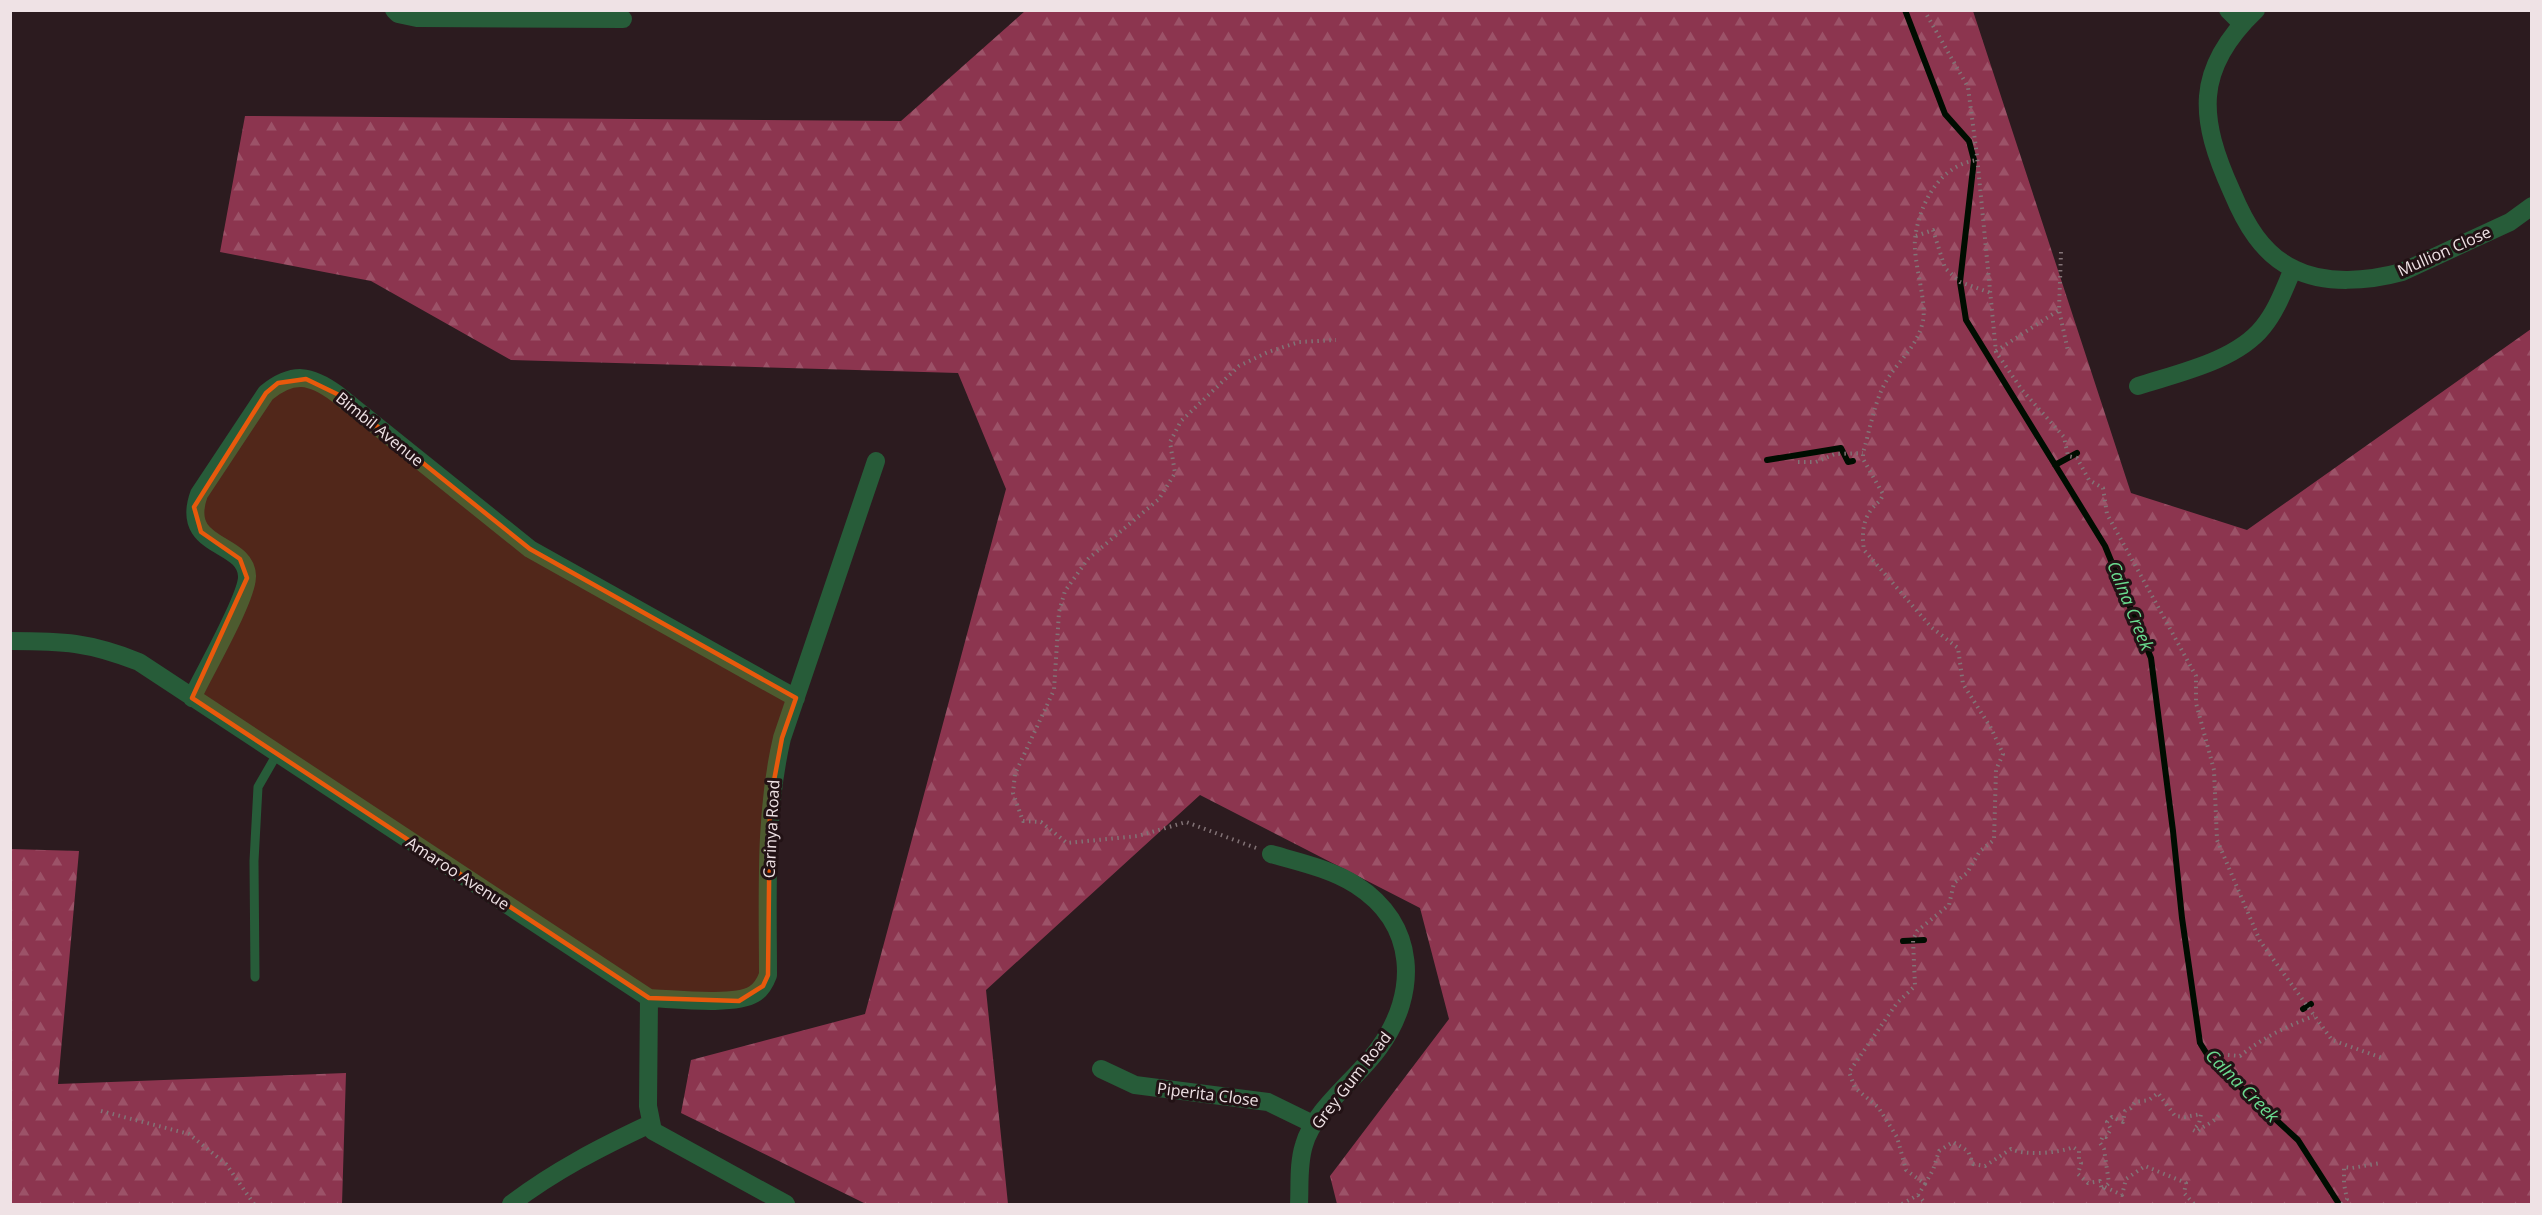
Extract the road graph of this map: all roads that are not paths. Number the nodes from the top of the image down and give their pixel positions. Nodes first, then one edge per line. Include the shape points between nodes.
1 (394, 10) edge
2 (2228, 10) edge
3 (2256, 10) edge
4 (623, 19) dead end
5 (2242, 24) junction
6 (2532, 206) edge
7 (2293, 269) junction
8 (2138, 386) dead end
9 (876, 461) dead end
10 (10, 641) edge
11 (192, 698) junction
12 (796, 698) junction
13 (277, 754) junction
14 (1271, 854) road end
15 (255, 977) dead end
16 (650, 998) junction
17 (1101, 1070) dead end
18 (650, 1124) junction
19 (1314, 1124) junction
20 (511, 1204) edge
21 (786, 1204) edge
22 (1299, 1204) edge

1 - 4 street via 417,18
2 - 5 street
3 - 5 street, Mullion Close
5 - 7 street, Mullion Close via 2228,41 2212,79 2208,99 2211,140 2248,226 2261,245
6 - 7 street, Mullion Close via 2510,222 2402,272 2377,278 2342,279
7 - 8 street via 2273,314 2250,341 2222,357
9 - 12 street, Carinya Road
10 - 11 street, Amaroo Avenue via 92,645 139,662
11 - 12 street, Bimbil Avenue via 240,602 247,578 240,560 201,532 194,507 266,393 278,383 306,379 318,381 337,394 530,549
11 - 13 street, Amaroo Avenue
12 - 16 street, Carinya Road via 782,738 770,802 768,975 763,986 739,1000
13 - 15 lane via 258,787
13 - 16 street, Amaroo Avenue
14 - 19 street, Grey Gum Road via 1327,871 1374,897 1394,927 1406,964 1406,990 1399,1014 1379,1049
16 - 18 street
17 - 19 street, Piperita Close via 1135,1085 1268,1102
18 - 20 street via 576,1161
18 - 21 street via 659,1137
19 - 22 street, Grey Gum Road via 1304,1145

